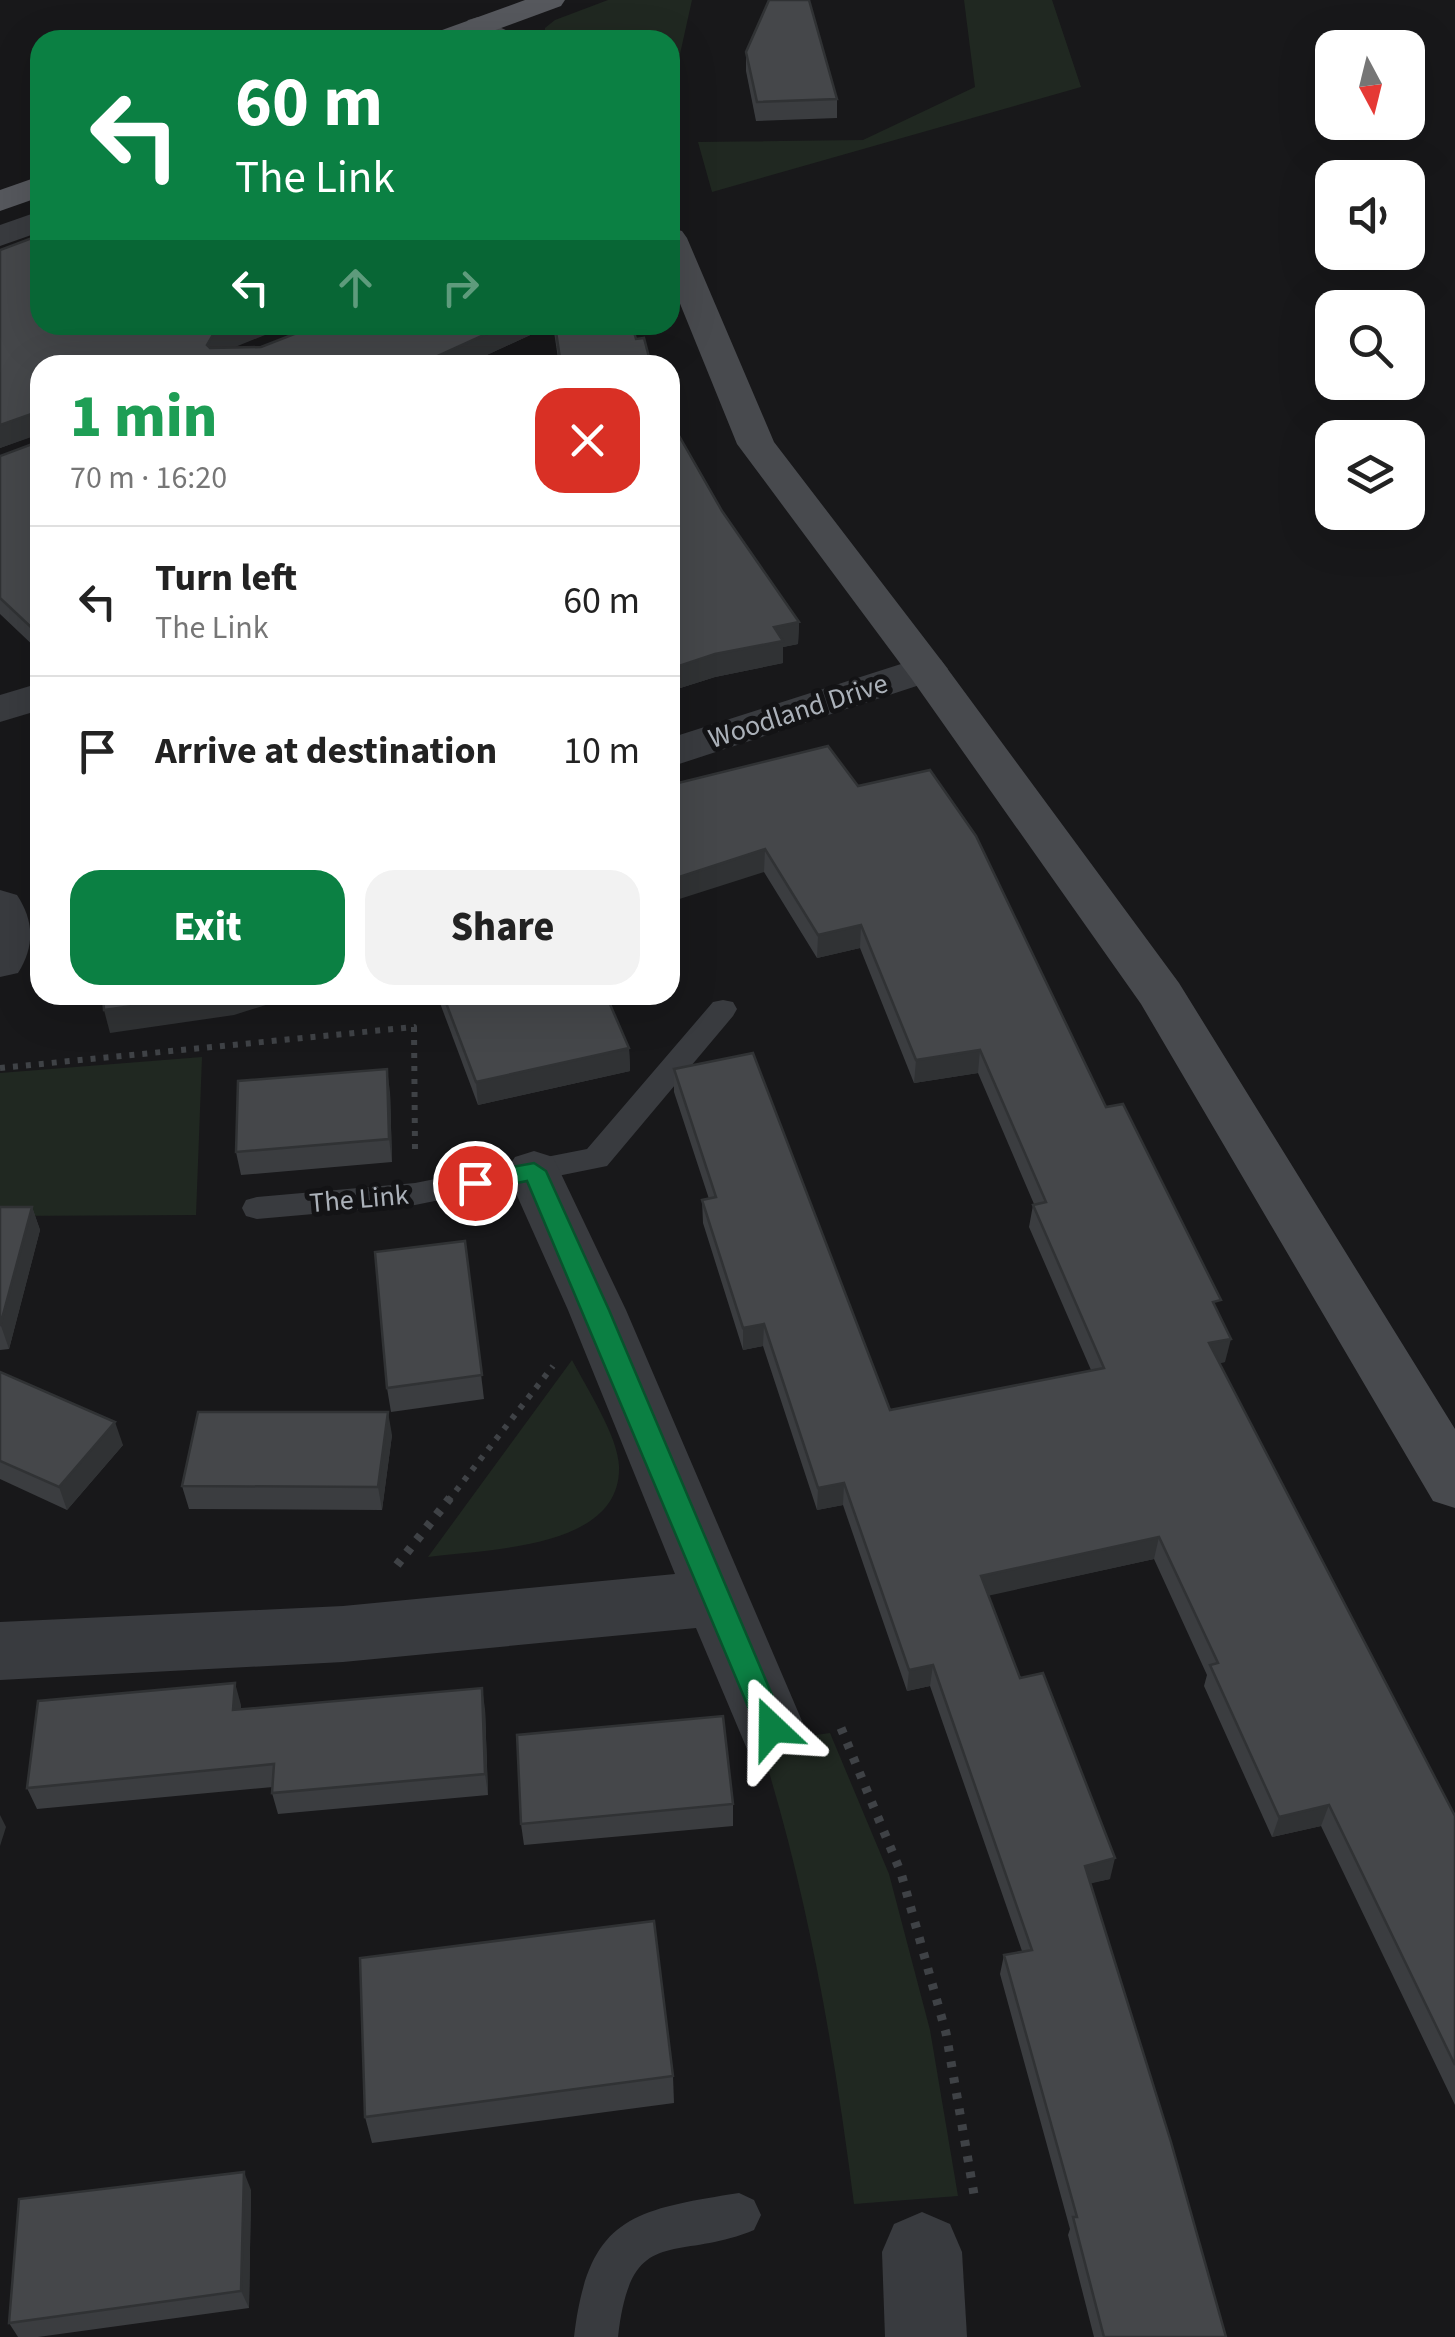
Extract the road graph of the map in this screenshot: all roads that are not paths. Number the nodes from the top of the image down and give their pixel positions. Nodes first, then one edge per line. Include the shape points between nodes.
1 (551, 0) edge
2 (478, 26) junction
3 (467, 30) edge
4 (485, 30) edge
5 (30, 190) edge
6 (0, 201) edge
7 (30, 226) edge
8 (0, 236) edge
9 (680, 262) edge
10 (926, 668) junction
11 (30, 699) edge
12 (0, 709) edge
13 (680, 751) edge
14 (723, 1009) dead end
15 (534, 1171) junction
16 (257, 1208) dead end
17 (1455, 1483) edge
18 (717, 1598) junction
19 (0, 1651) edge
20 (772, 1728) road end
21 (739, 2216) dead end
22 (922, 2252) road end
23 (596, 2337) edge
24 (926, 2337) edge

1 - 2 main road
2 - 3 main road
2 - 4 street
5 - 6 main road
7 - 8 street
9 - 10 street via 756,444
10 - 13 street, Woodland Drive
10 - 17 street via 1161,995
11 - 12 street
14 - 15 lane, The Link via 596,1158
15 - 16 lane, The Link via 416,1194
15 - 18 street
18 - 19 street via 343,1634
18 - 20 street
21 - 23 lane via 651,2230 630,2243 603,2280
22 - 24 street

